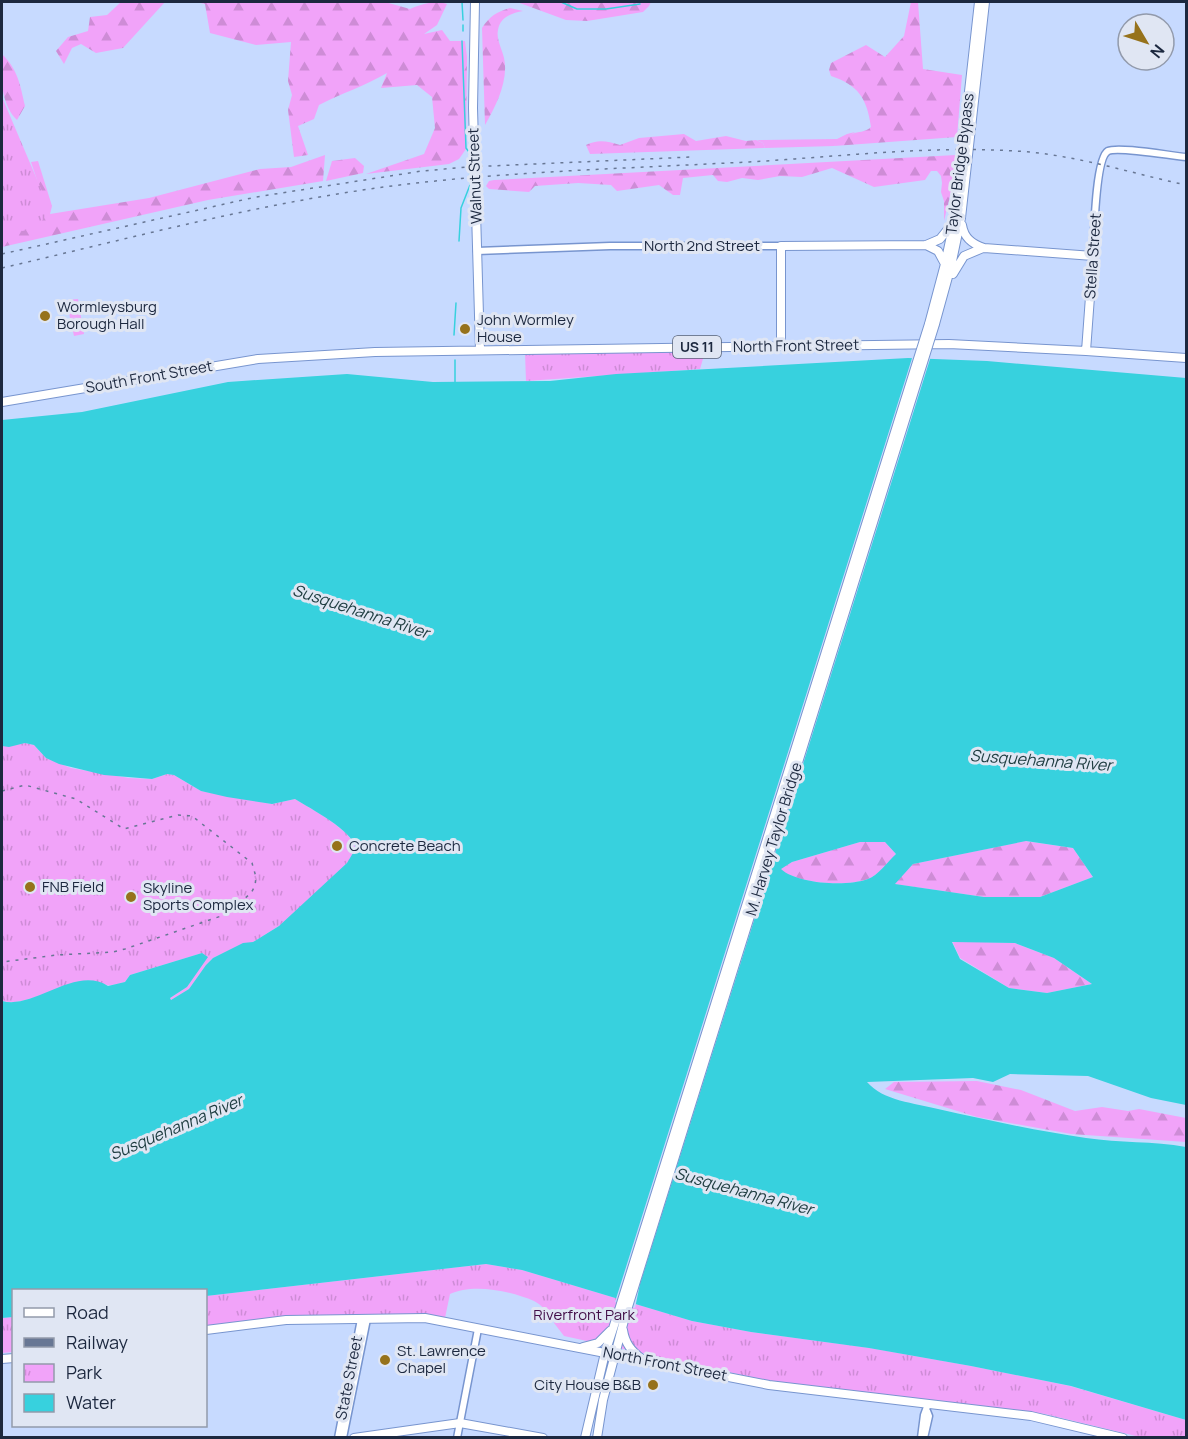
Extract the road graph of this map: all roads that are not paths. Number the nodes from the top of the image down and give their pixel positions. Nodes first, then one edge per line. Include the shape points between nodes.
1 (475, 2) edge
2 (979, 2) edge
3 (985, 2) edge
4 (1186, 157) edge
5 (958, 217) junction
6 (926, 245) junction
7 (781, 246) junction
8 (984, 248) junction
9 (477, 251) junction
10 (1093, 256) junction
11 (945, 264) junction
12 (946, 285) junction
13 (932, 324) junction
14 (781, 346) junction
15 (480, 350) junction
16 (1086, 351) junction
17 (297, 356) joint
18 (1186, 358) edge
19 (2, 402) edge
20 (364, 1319) junction
21 (618, 1324) junction
22 (478, 1329) junction
23 (207, 1330) edge
24 (579, 1348) junction
25 (605, 1353) junction
26 (614, 1355) junction
27 (646, 1361) junction
28 (928, 1408) junction
29 (460, 1423) junction
30 (338, 1437) edge
31 (344, 1437) edge
32 (354, 1437) edge
33 (457, 1437) edge
34 (543, 1437) edge
35 (585, 1437) edge
36 (597, 1437) edge
37 (923, 1437) edge
38 (1123, 1437) edge

1 - 9 main road, Walnut Street via 472,85
2 - 5 main road, Taylor Bridge Bypass
3 - 5 main road, Taylor Bridge Bypass
4 - 10 street, Stella Street via 1117,150 1105,153 1101,161
5 - 6 main road via 944,236
5 - 8 main road via 967,238
5 - 11 main road, Taylor Bridge Bypass
5 - 12 main road, Taylor Bridge Bypass
6 - 7 main road, North 2nd Street
6 - 11 main road via 938,251
7 - 9 street, North 2nd Street
7 - 14 main road
8 - 10 main road
8 - 12 main road via 964,256
9 - 15 main road, Walnut Street
10 - 16 main road, Stella Street
11 - 13 main road, Taylor Bridge Bypass
12 - 13 main road, Taylor Bridge Bypass
13 - 21 main road, M. Harvey Taylor Bridge, bridge
14 - 15 main road, North Front Street / US 11
14 - 16 main road, North Front Street / US 11 via 959,344
15 - 17 main road, North Front Street
16 - 18 main road, North Front Street / US 11
17 - 19 main road, South Front Street via 229,363
20 - 22 main road, North Front Street via 425,1318
20 - 23 main road, North Front Street via 277,1321
20 - 30 street, State Street
20 - 31 street, State Street
21 - 24 main road via 601,1341
21 - 25 main road, M. Harvey Taylor Bridge
21 - 26 main road, M. Harvey Taylor Bridge
21 - 27 main road via 632,1351
22 - 24 main road, North Front Street
22 - 29 street
24 - 25 main road, North Front Street
25 - 26 main road, North Front Street
25 - 35 main road, M. Harvey Taylor Bridge
26 - 27 main road, North Front Street
26 - 36 main road, M. Harvey Taylor Bridge
27 - 28 main road, North Front Street via 769,1385
28 - 37 street
28 - 38 main road, North Front Street via 1037,1417
29 - 32 main road
29 - 33 street
29 - 34 main road

